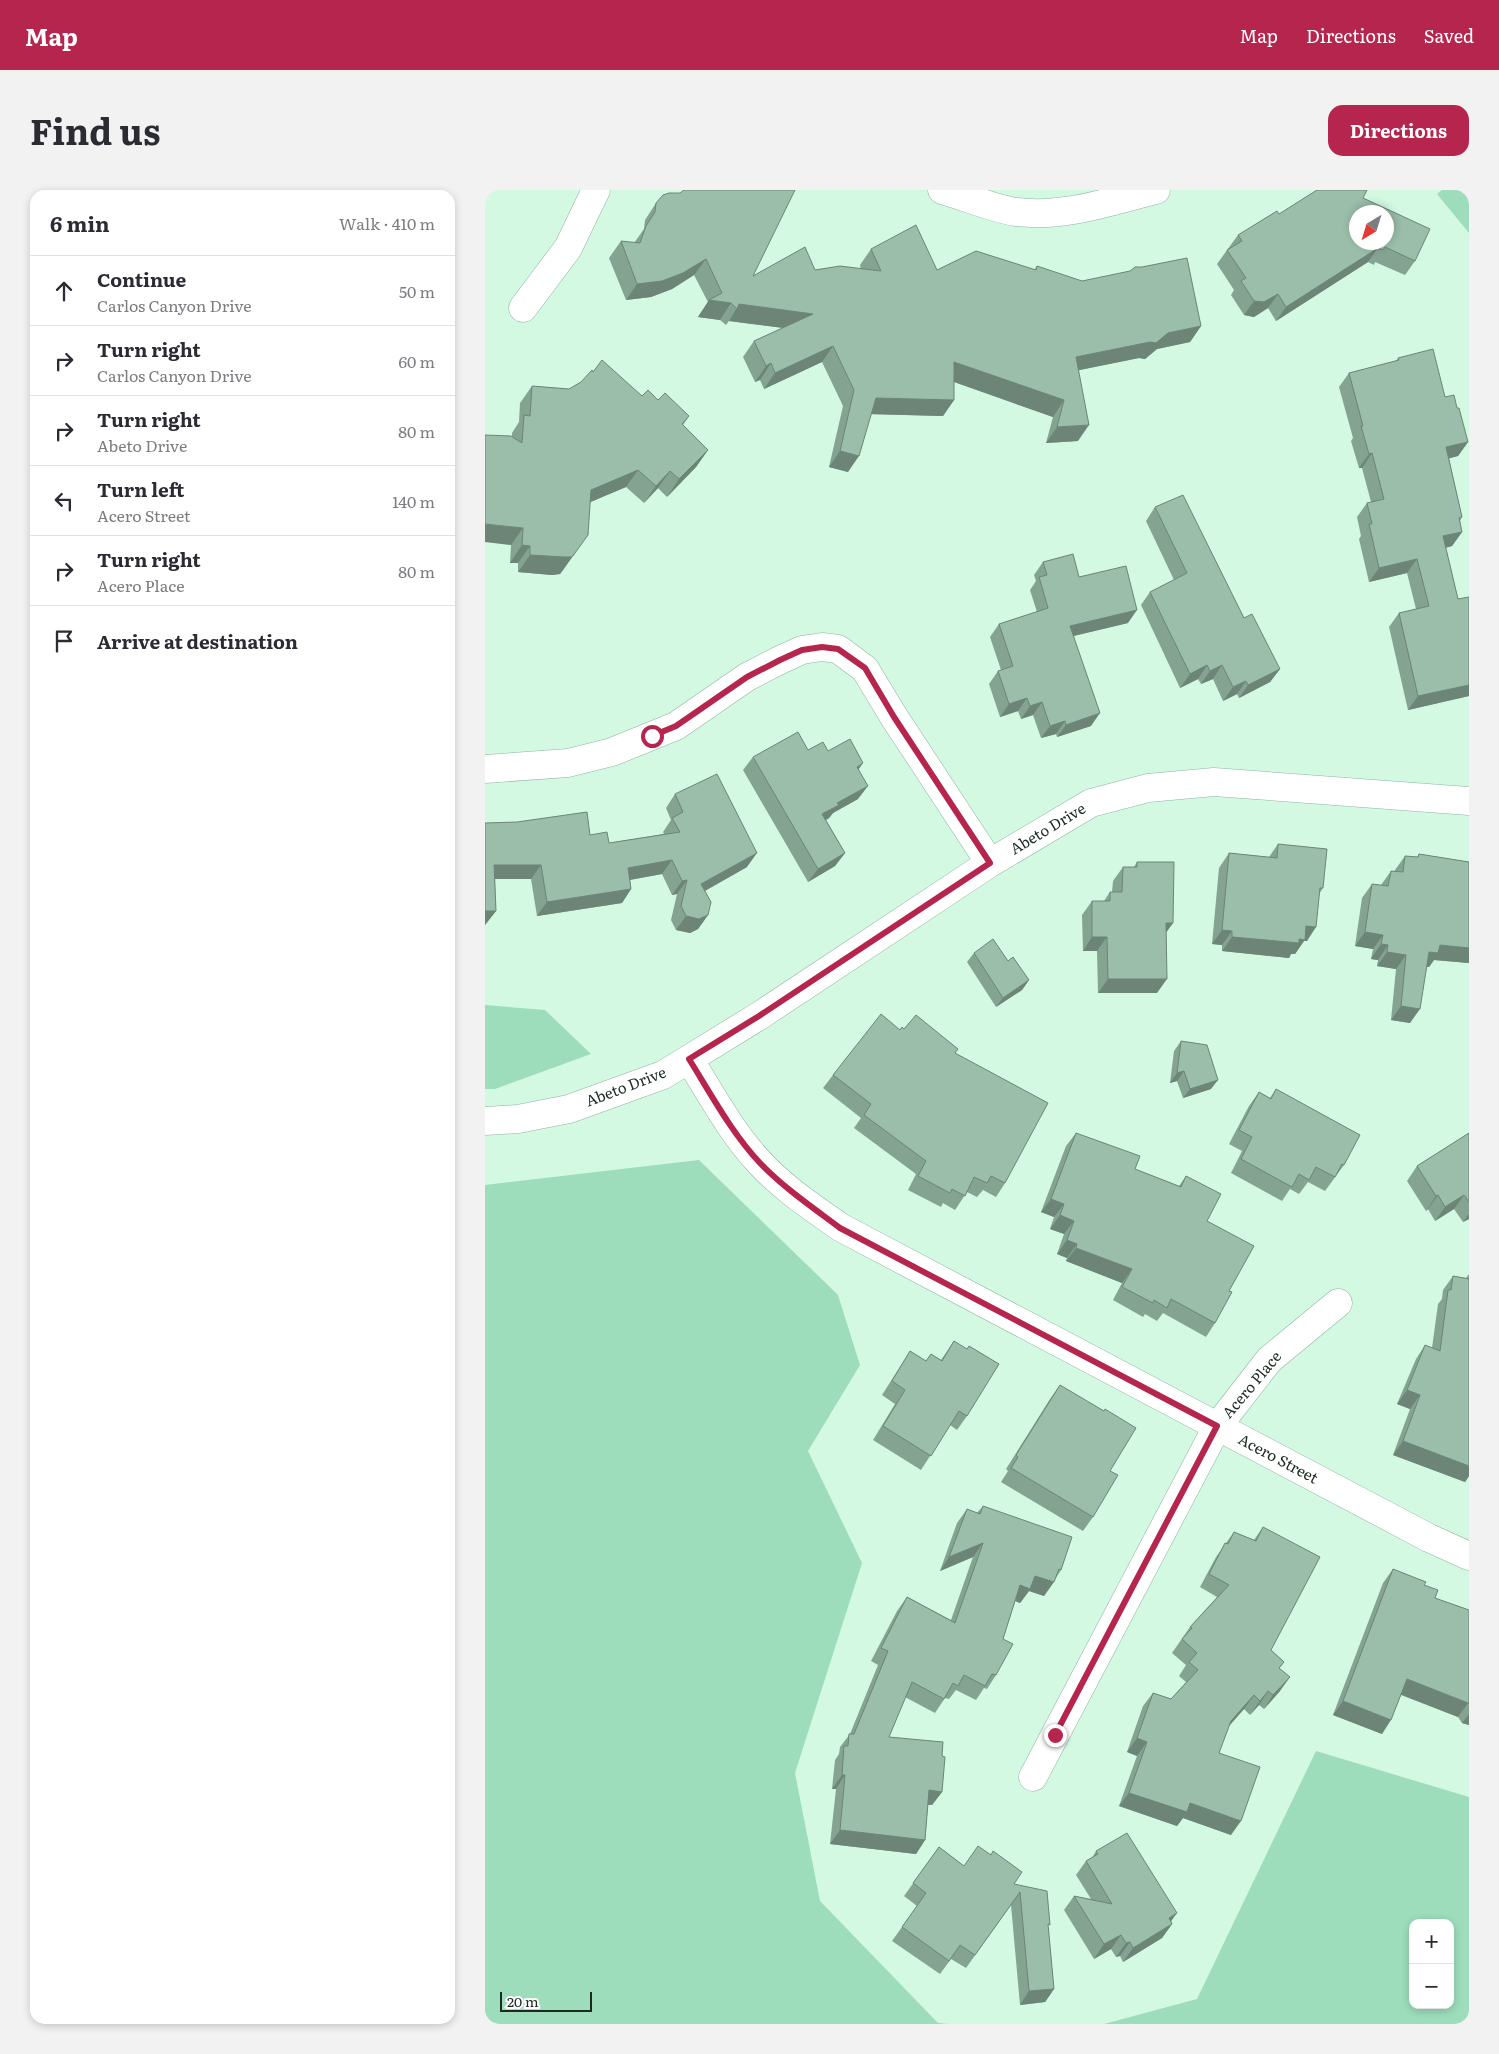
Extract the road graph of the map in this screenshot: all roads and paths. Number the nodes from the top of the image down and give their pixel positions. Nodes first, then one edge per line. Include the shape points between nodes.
1 (596, 190) edge
2 (942, 190) edge
3 (1156, 190) edge
4 (523, 308) dead end
5 (485, 769) edge
6 (1469, 801) edge
7 (990, 863) junction
8 (689, 1059) junction
9 (485, 1121) edge
10 (1338, 1302) dead end
11 (1217, 1426) junction
12 (1469, 1556) edge
13 (1033, 1777) dead end

1 - 4 street via 569,248
2 - 3 street via 992,207 1040,213 1064,212
5 - 7 street via 567,763 612,752 676,726 747,677 780,660 809,649 838,649 865,668
6 - 7 street, Abeto Drive via 1213,782 1148,788 1091,803
7 - 8 street, Abeto Drive
8 - 9 street, Abeto Drive via 663,1075 569,1109
8 - 11 street, Acero Street via 737,1134 760,1163 790,1192 840,1228
10 - 11 street, Acero Place via 1269,1360
11 - 12 street, Acero Street
11 - 13 street, Acero Place

